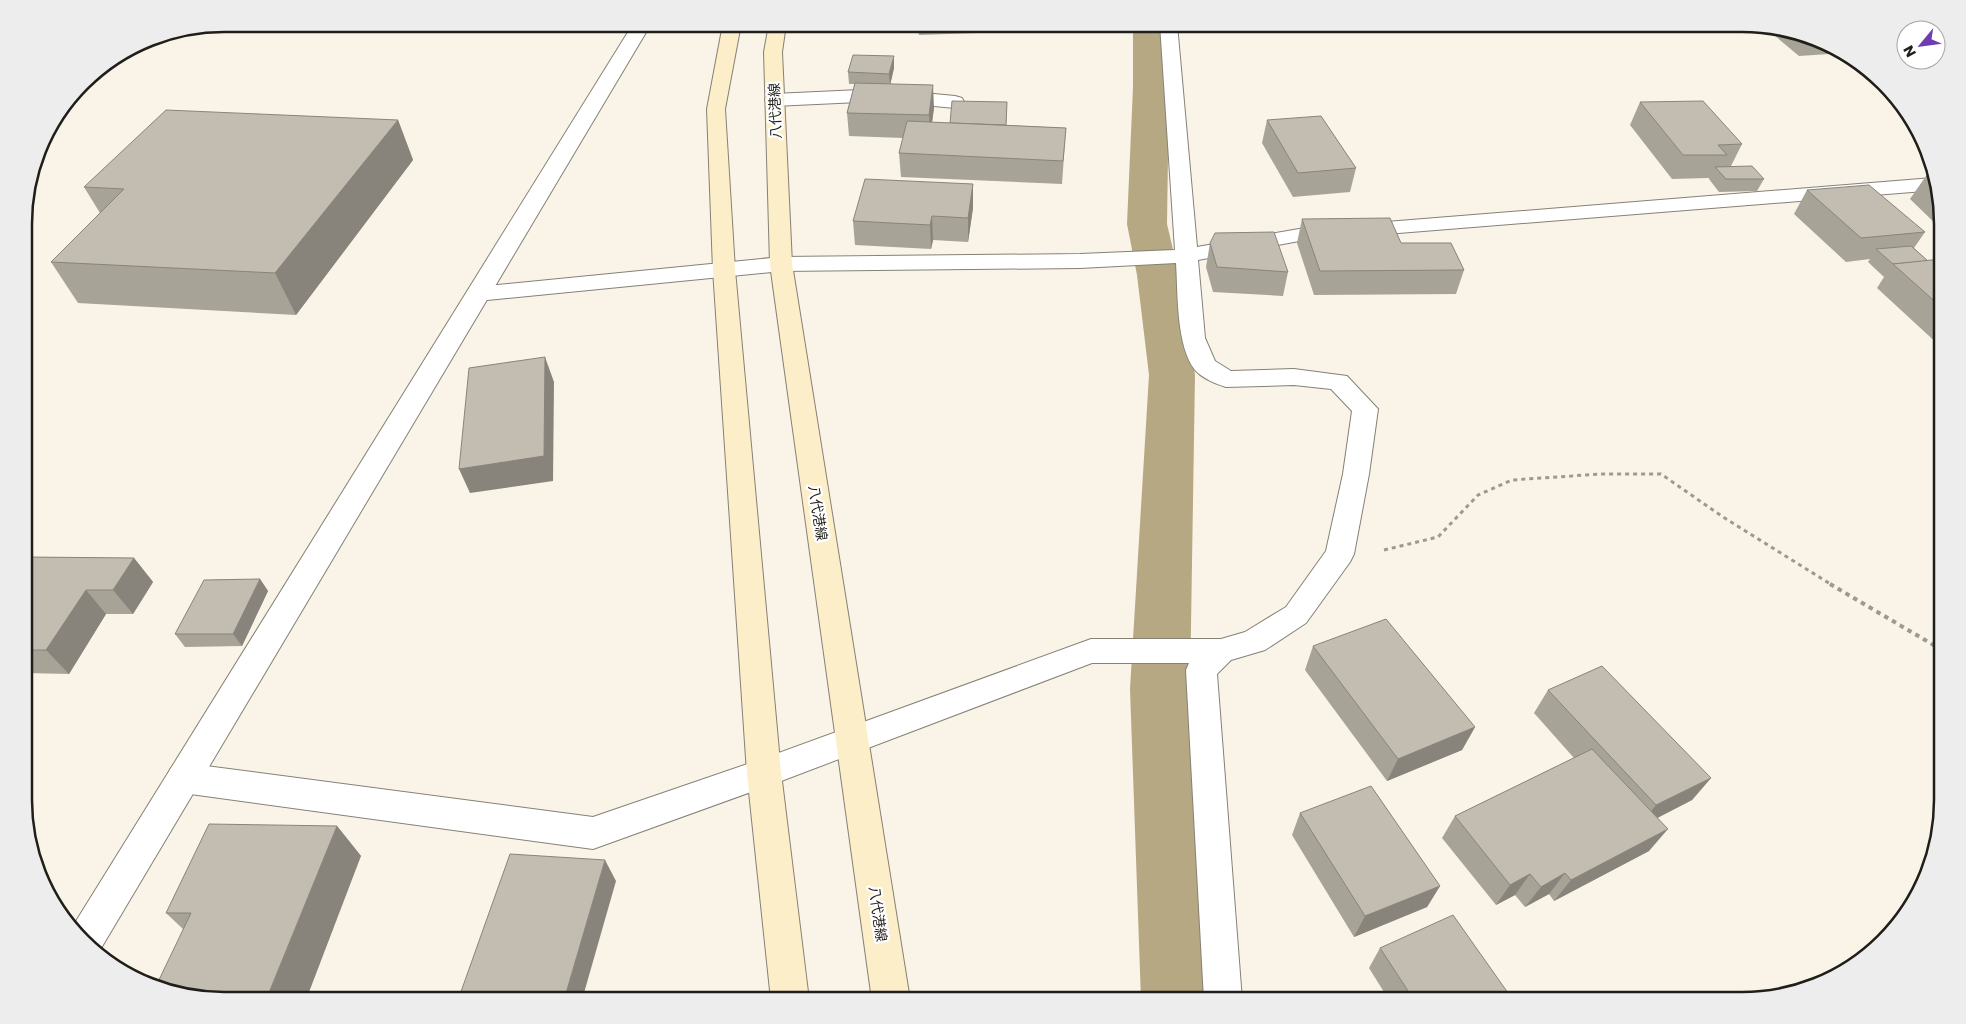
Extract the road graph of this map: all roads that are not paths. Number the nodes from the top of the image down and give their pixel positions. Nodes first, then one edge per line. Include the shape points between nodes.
1 (637, 32) edge
2 (730, 32) edge
3 (776, 32) edge
4 (1169, 32) edge
5 (774, 100) junction
6 (955, 102) edge
7 (1929, 184) edge
8 (1186, 256) junction
9 (781, 264) junction
10 (724, 270) junction
11 (478, 294) junction
12 (1219, 651) junction
13 (852, 740) junction
14 (764, 773) junction
15 (184, 778) junction
16 (89, 935) edge
17 (789, 992) edge
18 (890, 992) edge
19 (1221, 992) edge

1 - 11 street
2 - 10 main road via 716,109
3 - 5 main road, 八代港線
4 - 8 street
5 - 6 street via 881,95
5 - 9 main road, 八代港線
7 - 8 street via 1299,234
8 - 9 street via 1080,261
8 - 12 street via 1194,338 1205,366 1226,379 1294,377 1338,382 1365,409 1340,554 1296,615 1254,641
9 - 10 street
9 - 13 main road, 八代港線
10 - 11 street
10 - 14 main road
11 - 15 street
12 - 13 street via 1092,651
12 - 19 street via 1200,670
13 - 14 street
13 - 18 main road, 八代港線
14 - 15 street via 593,833
14 - 17 main road
15 - 16 street

